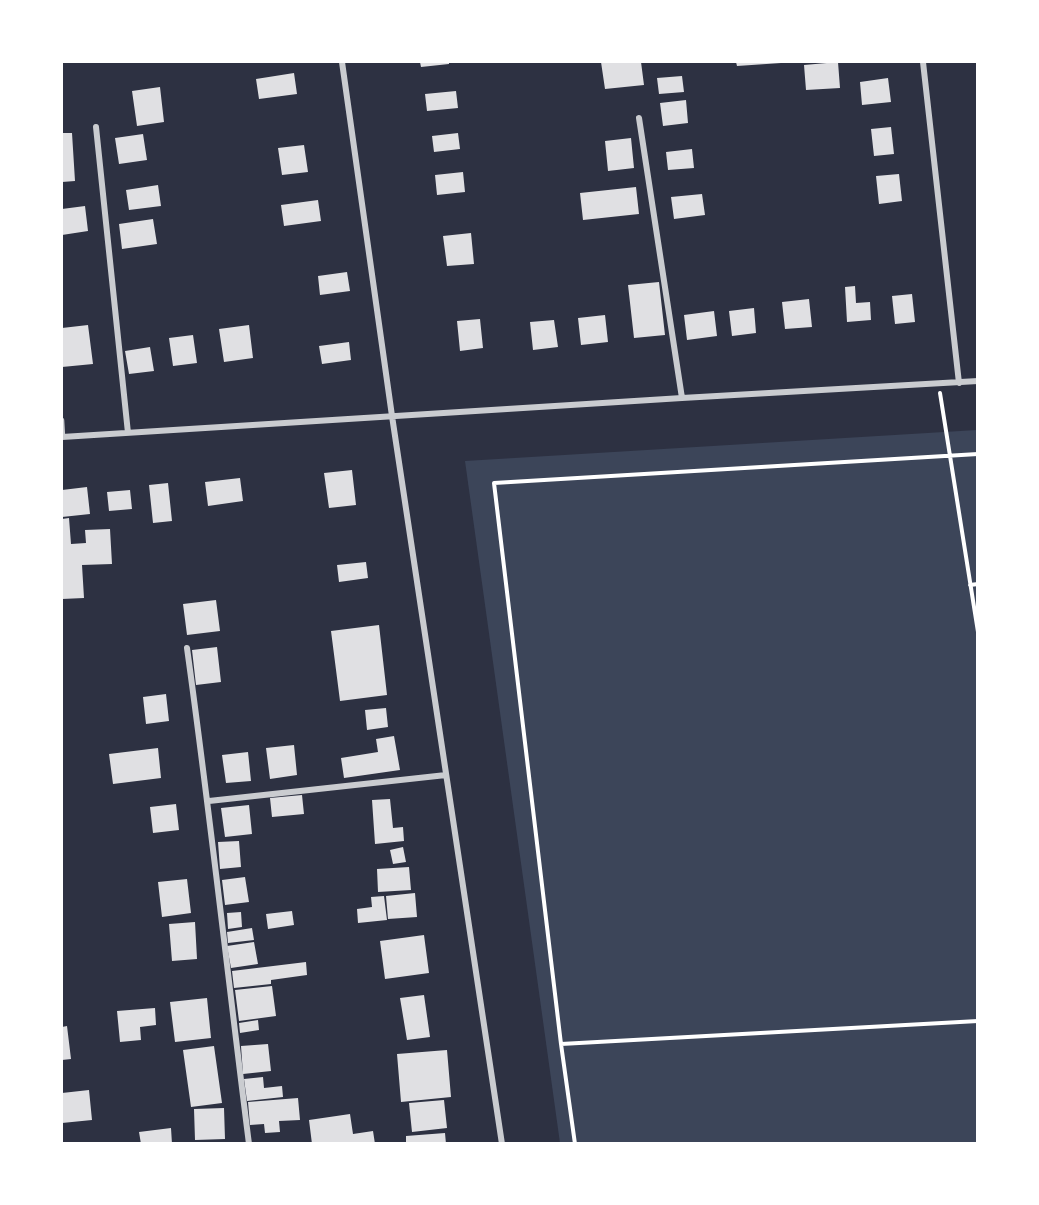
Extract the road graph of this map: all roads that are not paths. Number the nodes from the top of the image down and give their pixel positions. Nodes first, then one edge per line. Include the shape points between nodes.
1 (342, 62) edge
2 (923, 62) edge
3 (639, 118) dead end
4 (96, 127) dead end
5 (978, 381) edge
6 (959, 383) junction
7 (682, 398) junction
8 (392, 416) junction
9 (62, 420) edge
10 (128, 433) junction
11 (62, 437) edge
12 (187, 648) dead end
13 (446, 775) junction
14 (208, 801) junction
15 (249, 1143) edge
16 (502, 1143) edge

1 - 8 street
2 - 6 street
3 - 7 street
4 - 10 street
5 - 6 street
6 - 7 street
7 - 8 street
8 - 10 street
8 - 13 street
9 - 11 lane
10 - 11 street
12 - 14 street
13 - 14 street
13 - 16 street
14 - 15 street

